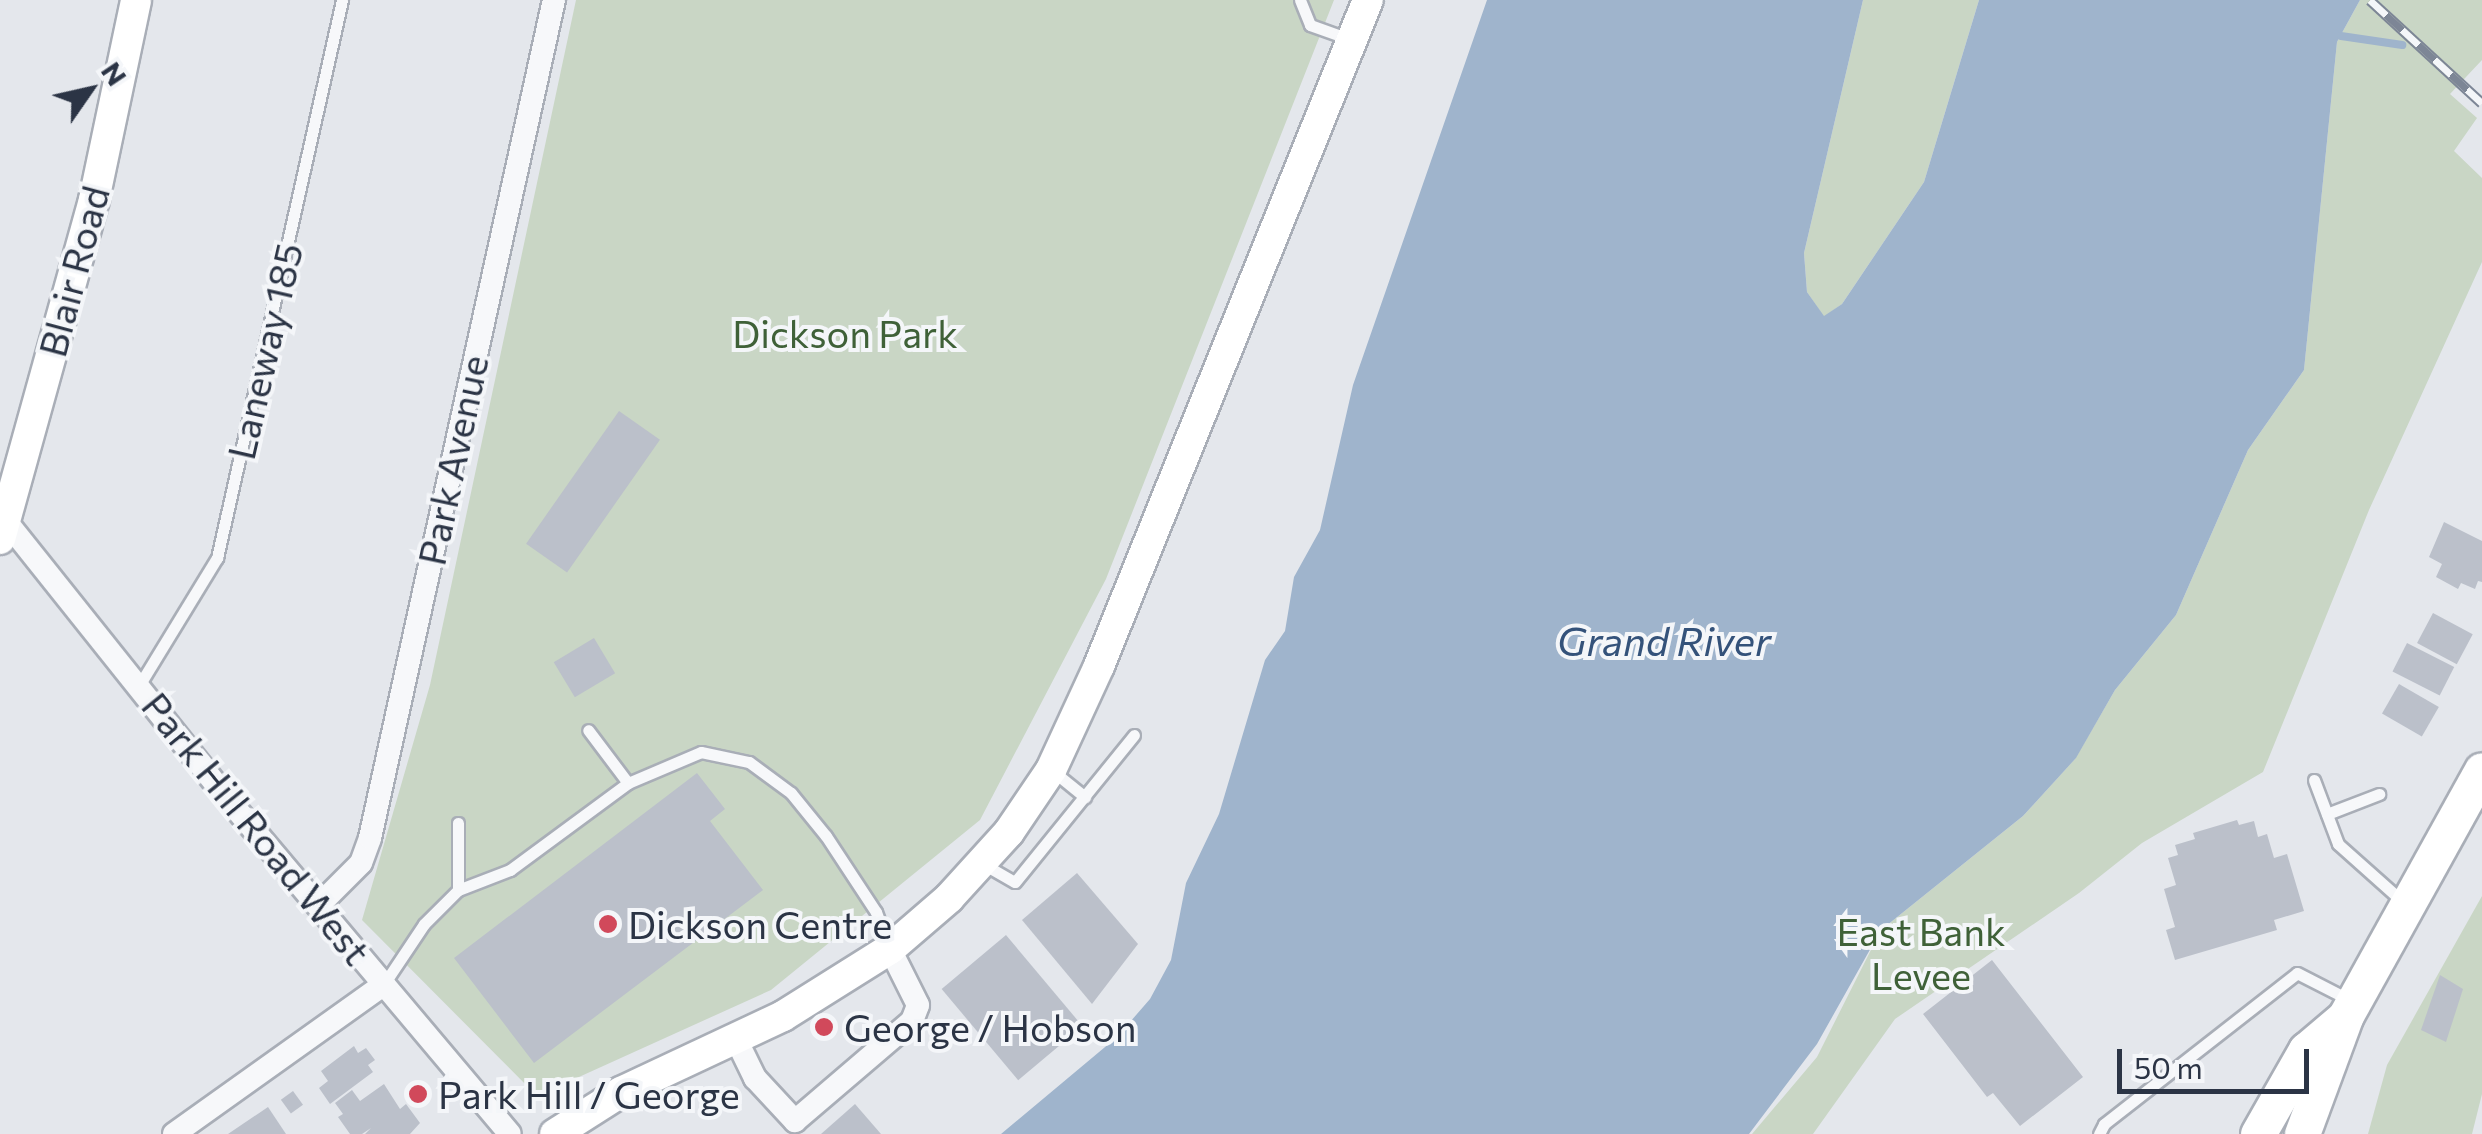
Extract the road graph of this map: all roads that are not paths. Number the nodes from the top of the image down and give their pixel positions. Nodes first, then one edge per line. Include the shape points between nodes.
1 (136, 0) edge
2 (342, 0) edge
3 (554, 0) edge
4 (1300, 0) edge
5 (1368, 0) edge
6 (1352, 40) junction
7 (3, 529) edge
8 (140, 684) junction
9 (588, 730) dead end
10 (1134, 734) dead end
11 (1051, 770) junction
12 (2482, 770) edge
13 (2314, 780) dead end
14 (628, 782) junction
15 (2379, 794) dead end
16 (1086, 797) junction
17 (2327, 814) junction
18 (458, 823) dead end
19 (981, 863) junction
20 (458, 890) junction
21 (320, 905) junction
22 (2407, 905) junction
23 (890, 949) junction
24 (384, 984) junction
25 (2349, 1010) junction
26 (735, 1037) junction
27 (174, 1134) edge
28 (510, 1134) edge
29 (555, 1134) edge
30 (2099, 1134) edge
31 (2258, 1134) edge
32 (2302, 1134) edge

1 - 7 main road, Blair Road via 94,200
2 - 8 lane, Laneway 185 via 217,558
3 - 21 street, Park Avenue via 370,838 361,863
4 - 6 lane via 1310,25
5 - 6 main road
6 - 11 main road
7 - 8 street, Park Hill Road West
8 - 21 street, Park Hill Road West
9 - 14 lane
10 - 16 lane
11 - 16 lane
11 - 19 main road
12 - 22 main road
13 - 17 lane
14 - 20 lane via 510,870
14 - 23 lane via 701,752 749,762 791,793 826,836 876,912
15 - 17 lane
16 - 19 lane via 1015,882
17 - 22 lane via 2338,844
18 - 20 lane
19 - 23 main road
20 - 24 lane via 424,924
21 - 24 street, Park Hill Road West
22 - 25 main road
23 - 26 main road via 783,1016
23 - 26 street via 918,1005 912,1021 795,1121 755,1078
24 - 27 street
24 - 28 street, Park Hill Road West
25 - 30 lane via 2297,973
25 - 31 main road via 2306,1050
25 - 32 main road
26 - 29 main road via 622,1092

